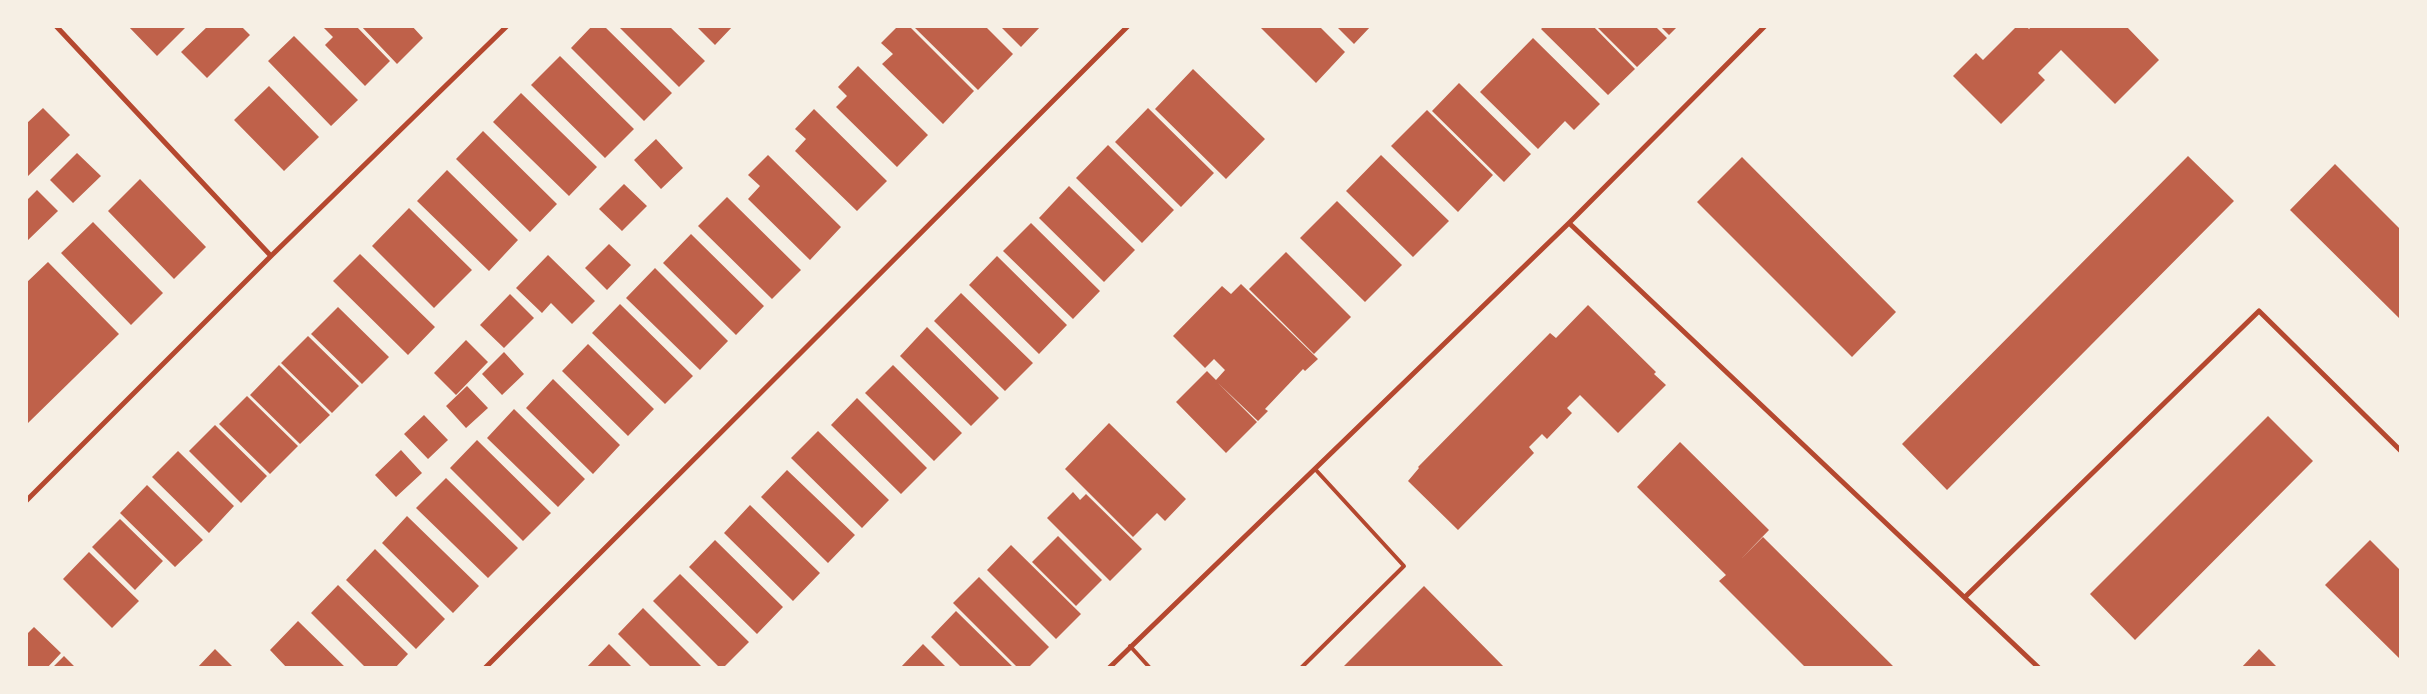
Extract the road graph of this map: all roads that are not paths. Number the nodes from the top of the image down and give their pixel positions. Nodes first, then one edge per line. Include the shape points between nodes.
1 (56, 26) edge
2 (507, 26) edge
3 (1128, 26) edge
4 (1765, 26) edge
5 (1569, 223) junction
6 (272, 256) junction
7 (2401, 451) edge
8 (1315, 469) junction
9 (26, 501) edge
10 (1965, 597) junction
11 (1130, 646) junction
12 (484, 668) edge
13 (1109, 668) edge
14 (1150, 668) edge
15 (1301, 668) edge
16 (2039, 668) edge

1 - 6 street
2 - 6 street
3 - 12 street
4 - 5 street
5 - 8 street
5 - 10 street
6 - 9 street
7 - 10 street via 2259,311
8 - 11 street
8 - 15 lane via 1404,566
10 - 16 street
11 - 13 street
11 - 14 lane

